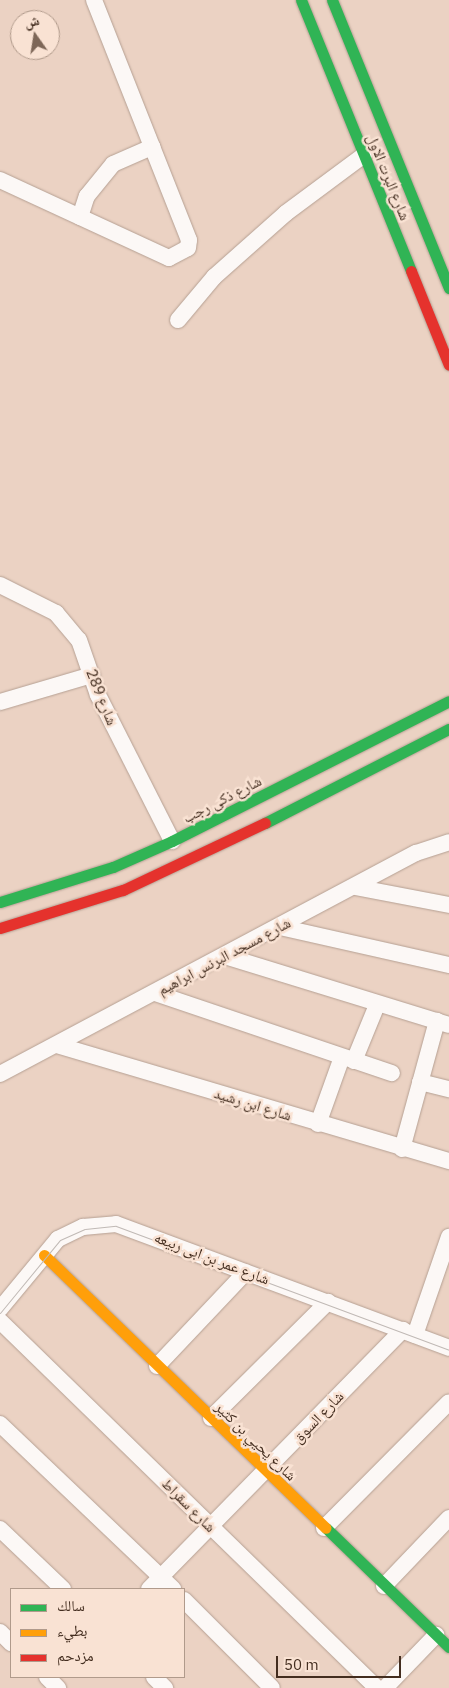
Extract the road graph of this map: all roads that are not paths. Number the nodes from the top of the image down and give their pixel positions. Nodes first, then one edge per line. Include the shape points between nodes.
1 (94, 0) edge
2 (301, 0) edge
3 (332, 0) edge
4 (152, 147) junction
5 (364, 155) junction
6 (0, 180) edge
7 (420, 216) junction
8 (80, 217) junction
9 (393, 226) junction
10 (449, 288) edge
11 (178, 320) dead end
12 (449, 364) edge
13 (0, 585) edge
14 (92, 675) junction
15 (449, 701) edge
16 (0, 702) edge
17 (449, 729) edge
18 (172, 841) junction
19 (449, 842) edge
20 (355, 887) junction
21 (0, 902) edge
22 (449, 905) edge
23 (280, 927) junction
24 (0, 928) edge
25 (225, 956) junction
26 (449, 965) edge
27 (155, 993) junction
28 (376, 1005) junction
29 (443, 1023) edge
30 (57, 1045) junction
31 (348, 1059) junction
32 (392, 1073) dead end
33 (0, 1074) edge
34 (420, 1082) junction
35 (449, 1089) edge
36 (318, 1124) junction
37 (402, 1149) junction
38 (449, 1161) edge
39 (448, 1246) edge
40 (44, 1255) junction
41 (246, 1272) junction
42 (328, 1302) junction
43 (0, 1309) edge
44 (0, 1322) edge
45 (409, 1333) junction
46 (449, 1348) edge
47 (157, 1366) junction
48 (449, 1402) edge
49 (211, 1418) junction
50 (0, 1424) edge
51 (265, 1471) junction
52 (449, 1518) edge
53 (210, 1527) junction
54 (324, 1528) junction
55 (0, 1529) edge
56 (161, 1577) junction
57 (384, 1586) junction
58 (62, 1588) edge
59 (150, 1588) edge
60 (172, 1588) edge
61 (185, 1601) edge
62 (0, 1632) edge
63 (436, 1635) junction
64 (10, 1642) edge
65 (449, 1647) edge
66 (155, 1678) edge
67 (165, 1688) edge
68 (272, 1688) edge
69 (377, 1688) edge
70 (386, 1688) edge

1 - 4 street
2 - 5 main road, شارع البرت الاول
3 - 7 main road, شارع البرت الاول
4 - 8 street via 132,154 104,174 87,196
4 - 8 street via 189,240 183,254 168,258
5 - 9 main road, شارع البرت الاول
5 - 11 street via 271,226 214,276
6 - 8 street
7 - 9 main road
7 - 10 main road, شارع البرت الاول
9 - 12 main road, شارع البرت الاول
13 - 14 street, شارع 289 via 41,603 62,619 79,640
14 - 16 street
14 - 18 street, شارع 289
15 - 18 main road, شارع ذكى رجب
17 - 24 main road via 183,865 123,890
18 - 21 main road, شارع ذكى رجب via 114,867
19 - 20 street, شارع مسجد البرنس ابراهيم via 416,853
20 - 22 street
20 - 23 street, شارع مسجد البرنس ابراهيم
23 - 25 street, شارع مسجد البرنس ابراهيم
23 - 26 street
25 - 27 street, شارع مسجد البرنس ابراهيم
25 - 28 street
27 - 30 street, شارع مسجد البرنس ابراهيم
27 - 31 street
28 - 29 street
28 - 31 street
29 - 34 street
30 - 33 street, شارع مسجد البرنس ابراهيم
30 - 36 street, شارع ابن رشيد
31 - 32 street
31 - 36 street
34 - 35 street
34 - 37 street
36 - 37 street, شارع ابن رشيد
37 - 38 street, شارع ابن رشيد
39 - 45 street
40 - 41 street, شارع عمر بن ابى ربيعه via 58,1239 79,1228 116,1224
40 - 43 street, شارع عمر بن ابى ربيعه
40 - 47 main road, شارع يحيي بن كثير
41 - 42 street, شارع عمر بن ابى ربيعه
41 - 47 street
42 - 45 street, شارع عمر بن ابى ربيعه
42 - 49 street
44 - 53 street, شارع سقراط
45 - 46 street, شارع عمر بن ابى ربيعه
45 - 51 street, شارع السوق
47 - 49 main road, شارع يحيي بن كثير
48 - 54 street
49 - 51 main road, شارع يحيي بن كثير
50 - 56 street
51 - 53 street, شارع السوق
51 - 54 main road, شارع يحيي بن كثير
52 - 57 street
53 - 56 street, شارع السوق
53 - 69 street, شارع سقراط
54 - 57 main road, شارع يحيي بن كثير
55 - 58 street
56 - 59 street, شارع السوق
56 - 60 street
57 - 63 main road, شارع يحيي بن كثير
61 - 68 street
62 - 64 street
63 - 65 main road, شارع يحيي بن كثير
63 - 70 street
66 - 67 street

